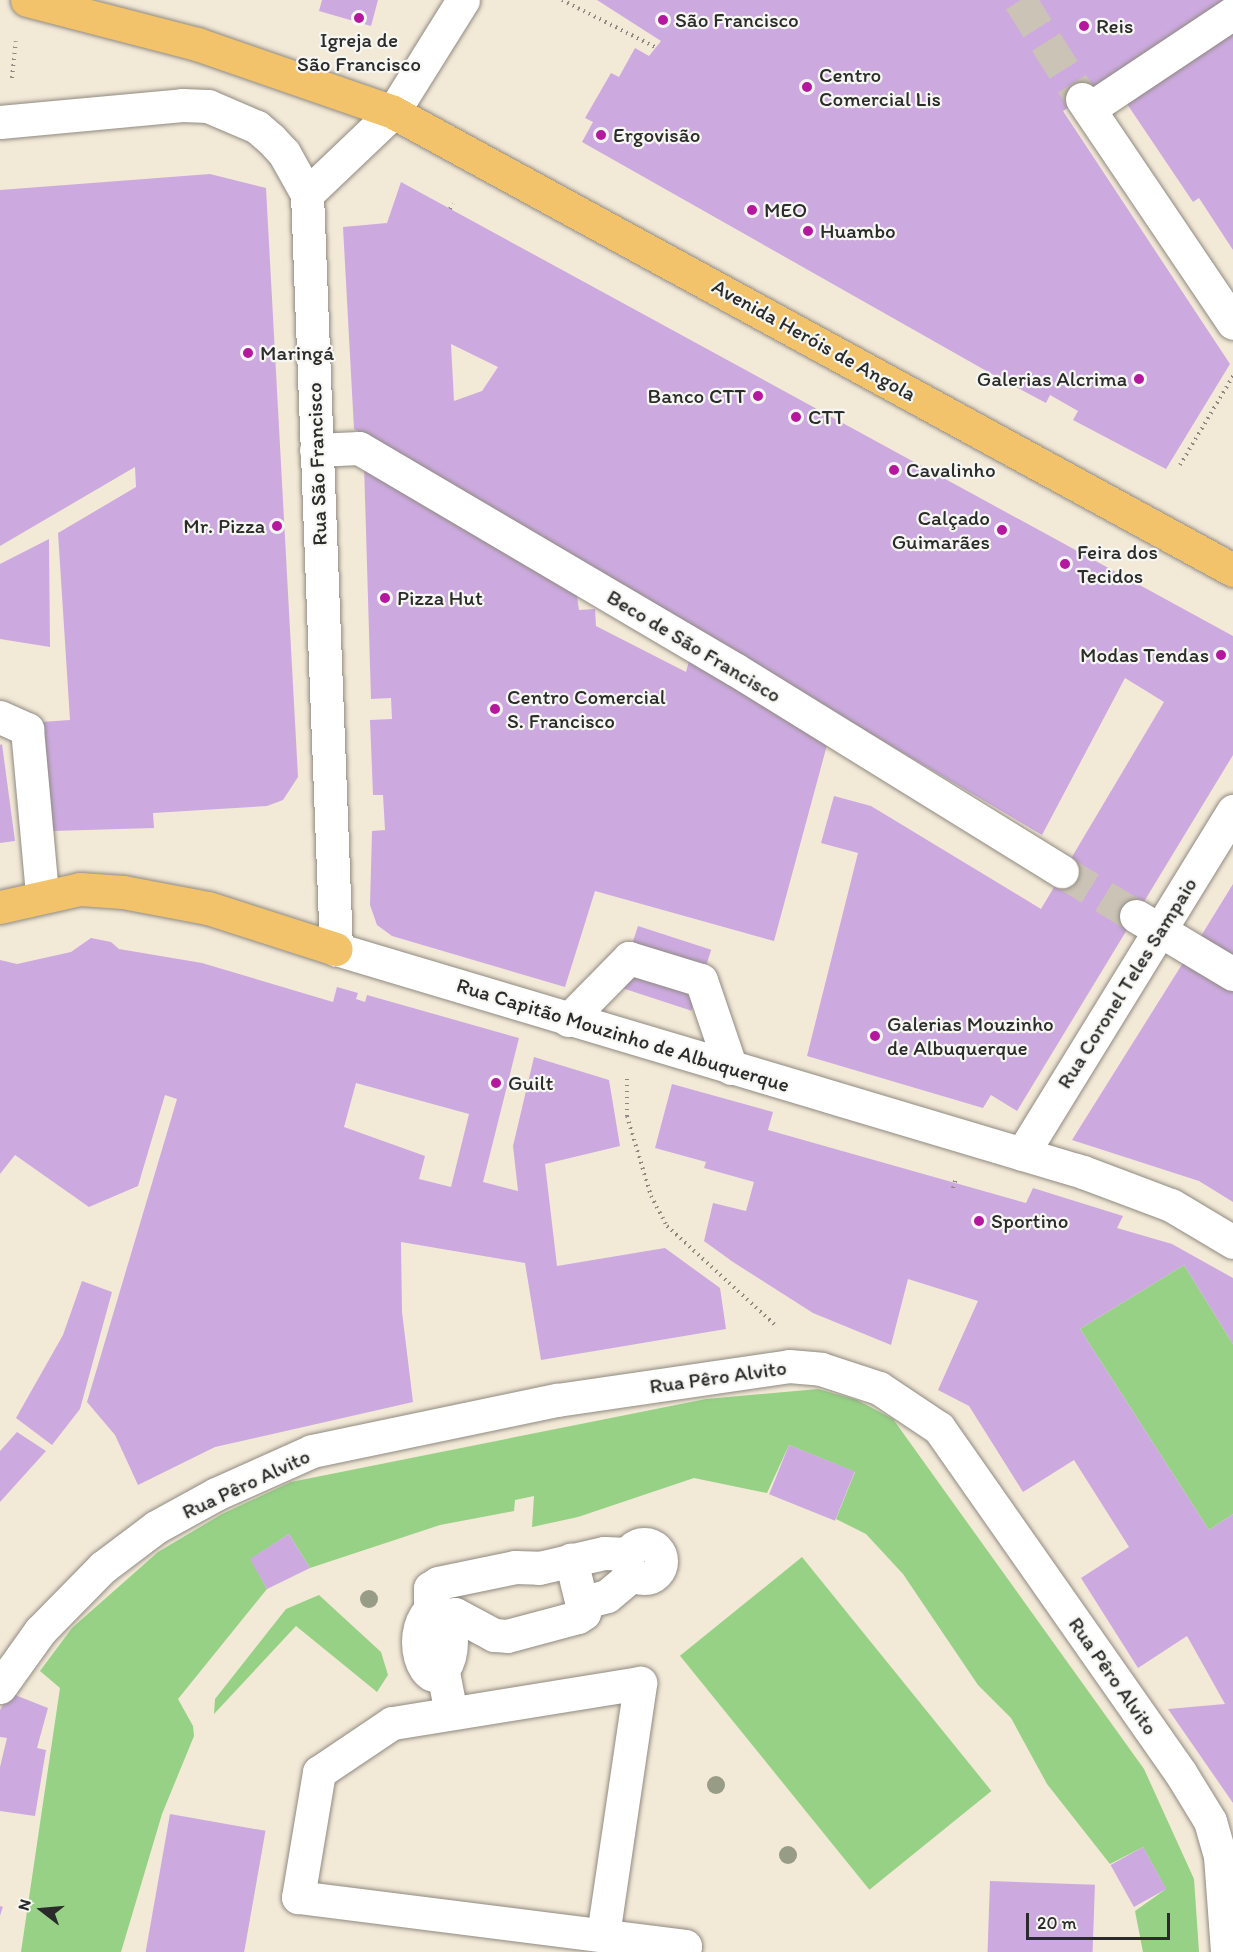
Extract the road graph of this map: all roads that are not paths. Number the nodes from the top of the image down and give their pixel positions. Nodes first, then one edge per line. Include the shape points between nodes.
1 (27, 0) edge
2 (463, 0) edge
3 (1233, 13) edge
4 (393, 112) junction
5 (0, 122) edge
6 (307, 194) junction
7 (1233, 323) edge
8 (316, 450) junction
9 (1233, 570) edge
10 (0, 717) edge
11 (1233, 811) edge
12 (1062, 871) tunnel mouth
13 (42, 894) junction
14 (0, 907) edge
15 (1148, 923) junction
16 (336, 949) junction
17 (1233, 974) edge
18 (568, 1020) junction
19 (732, 1068) junction
20 (1022, 1154) junction
21 (1233, 1242) edge
22 (571, 1560) junction
23 (581, 1603) junction
24 (437, 1621) junction
25 (0, 1687) edge
26 (451, 1713) junction
27 (603, 1935) junction
28 (684, 1952) edge
29 (1227, 1952) edge

1 - 4 main road, Avenida Heróis de Angola via 197,44
2 - 4 street
3 - 7 street via 1086,104
4 - 6 street
4 - 9 main road, Avenida Heróis de Angola
5 - 6 street via 208,106 257,127 271,139 284,153
6 - 8 street, Rua São Francisco
8 - 12 street, Beco de São Francisco via 359,448 736,670
8 - 16 street, Rua São Francisco
10 - 13 street via 27,729
11 - 15 street, Rua Coronel Teles Sampaio
13 - 14 main road, Rua Capitão Mouzinho de Albuquerque
13 - 16 main road, Rua Capitão Mouzinho de Albuquerque via 80,889 165,899 208,908
15 - 17 street
15 - 20 street, Rua Coronel Teles Sampaio
16 - 18 street, Rua Capitão Mouzinho de Albuquerque
18 - 19 street, Rua Capitão Mouzinho de Albuquerque
18 - 19 street via 628,958 701,980
19 - 20 street, Rua Capitão Mouzinho de Albuquerque
20 - 21 street, Rua Capitão Mouzinho de Albuquerque via 1171,1205
22 - 23 street
22 - 23 street via 604,1553 631,1564 608,1596
22 - 24 street via 438,1583 430,1588
23 - 24 street via 584,1613 578,1617 507,1636 494,1635 454,1614
24 - 26 street
25 - 29 street, Rua Pêro Alvito via 40,1631 103,1567 156,1527 312,1451 556,1400 789,1366 821,1369 879,1388 939,1428 1180,1772 1210,1821 1220,1856
26 - 27 street via 640,1683
26 - 27 street via 392,1723 319,1772 298,1897
27 - 28 street via 685,1946

